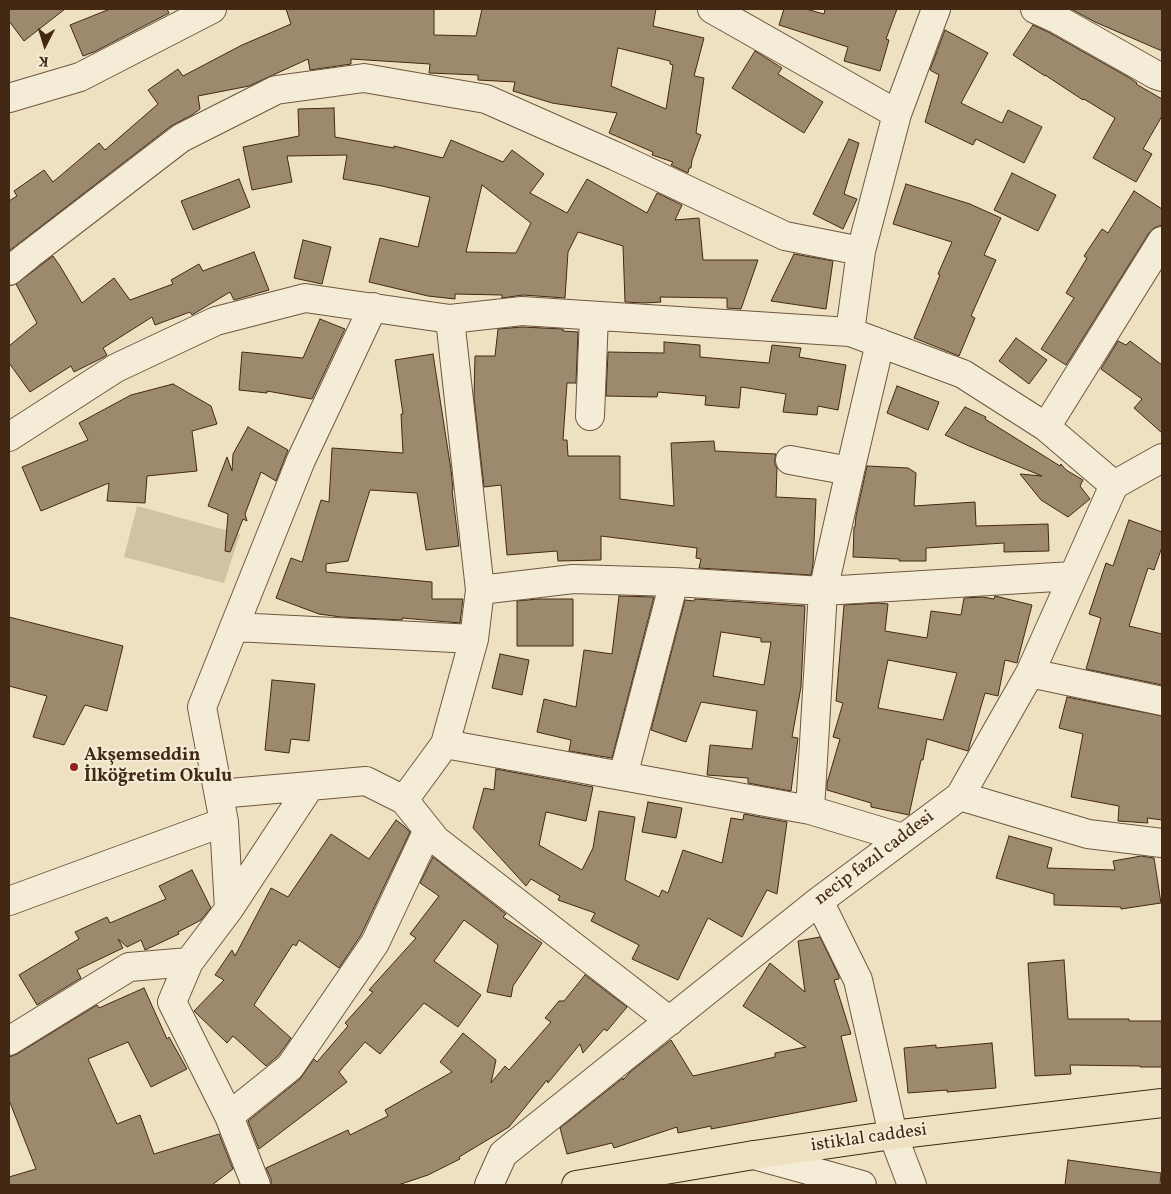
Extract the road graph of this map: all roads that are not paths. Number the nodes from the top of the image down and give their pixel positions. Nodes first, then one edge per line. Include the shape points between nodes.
1 (212, 9) edge
2 (712, 9) edge
3 (936, 9) edge
4 (1035, 9) edge
5 (1162, 77) edge
6 (9, 98) edge
7 (897, 114) junction
8 (1162, 241) edge
9 (861, 251) junction
10 (9, 271) edge
11 (373, 307) junction
12 (594, 316) junction
13 (450, 319) junction
14 (850, 332) junction
15 (880, 343) junction
16 (590, 416) dead end
17 (1046, 427) junction
18 (9, 438) edge
19 (790, 460) dead end
20 (1162, 460) edge
21 (850, 471) junction
22 (1114, 485) junction
23 (1073, 576) junction
24 (674, 582) junction
25 (480, 590) junction
26 (823, 591) junction
27 (234, 627) junction
28 (474, 639) junction
29 (1030, 673) junction
30 (1162, 701) edge
31 (446, 744) junction
32 (623, 776) junction
33 (310, 786) junction
34 (219, 794) junction
35 (960, 796) junction
36 (404, 800) junction
37 (810, 810) junction
38 (224, 822) junction
39 (428, 830) junction
40 (903, 838) junction
41 (1162, 843) edge
42 (9, 901) edge
43 (819, 901) junction
44 (229, 909) junction
45 (189, 962) junction
46 (670, 1020) junction
47 (9, 1041) edge
48 (1162, 1103) edge
49 (229, 1116) junction
50 (894, 1135) junction
51 (754, 1155) junction
52 (256, 1185) edge
53 (489, 1185) edge
54 (576, 1185) edge
55 (862, 1185) edge
56 (912, 1185) edge

1 - 6 street via 80,77
2 - 7 street
3 - 7 street
4 - 5 street
7 - 9 street
8 - 17 street
9 - 10 street via 785,236 486,99 364,78 276,90 180,138
9 - 14 street
11 - 13 street
11 - 18 street via 306,298 216,321 116,368
11 - 27 street via 301,460
12 - 13 street via 522,311
12 - 14 street
12 - 16 street
13 - 25 street
14 - 15 street
15 - 17 street via 963,374
15 - 21 street
17 - 22 street
19 - 21 street
20 - 22 street
21 - 26 street
22 - 23 street, necip fazıl caddesi
23 - 26 street
23 - 29 street, necip fazıl caddesi
24 - 25 street via 573,579
24 - 26 street
24 - 32 street
25 - 28 street
26 - 37 street
27 - 28 street
27 - 34 street via 202,707
28 - 31 street
29 - 30 street
29 - 35 street, necip fazıl caddesi
31 - 32 street
31 - 36 street
32 - 37 street
33 - 34 street
33 - 36 street via 366,781
33 - 44 street
34 - 38 street
35 - 40 street, necip fazıl caddesi
35 - 41 street via 1088,834
36 - 39 street
37 - 40 street
38 - 42 street
38 - 44 street
39 - 46 street via 436,840
39 - 49 street via 375,943 290,1067
40 - 43 street, necip fazıl caddesi
43 - 46 street, necip fazıl caddesi
43 - 50 street via 858,980
44 - 45 street
45 - 47 street via 129,967
45 - 49 street via 172,1002
46 - 53 street, necip fazıl caddesi via 503,1154
48 - 50 main road, istiklal caddesi
49 - 52 street
50 - 51 main road, istiklal caddesi
50 - 56 street
51 - 54 main road, istiklal caddesi
51 - 55 street

